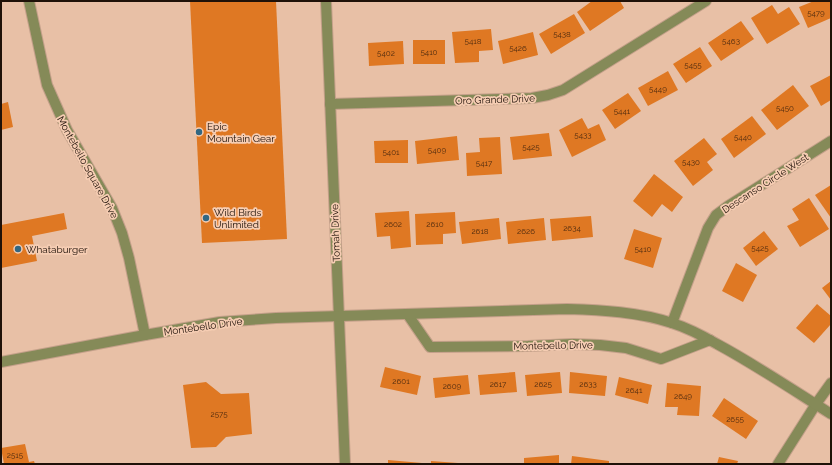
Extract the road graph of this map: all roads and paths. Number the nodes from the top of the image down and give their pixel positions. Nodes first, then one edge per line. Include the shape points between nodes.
1 (29, 1) edge
2 (326, 1) edge
3 (706, 1) edge
4 (330, 104) junction
5 (831, 141) edge
6 (408, 315) junction
7 (339, 317) junction
8 (672, 323) junction
9 (144, 334) junction
10 (710, 340) junction
11 (1, 362) edge
12 (831, 383) edge
13 (816, 404) junction
14 (831, 414) edge
15 (345, 464) edge
16 (778, 464) edge

1 - 9 street, Montebello Square Drive via 47,85 67,130 112,208 122,233
2 - 4 street, Tomah Drive
3 - 4 street, Oro Grande Drive via 563,90 548,95 532,98
4 - 7 street, Tomah Drive
5 - 8 street, Descanso Circle West via 716,215 708,228
6 - 7 street, Montebello Drive
6 - 8 street, Montebello Drive via 586,309 626,312
6 - 10 street, Montebello Drive via 430,347 600,344 626,348 661,359
7 - 9 street, Montebello Drive via 220,322
7 - 15 street, Tomah Drive
8 - 10 street, Montebello Drive
9 - 11 street, Montebello Drive
10 - 13 street, Montebello Drive via 745,358
12 - 13 street
13 - 14 street, Montebello Drive
13 - 16 street

